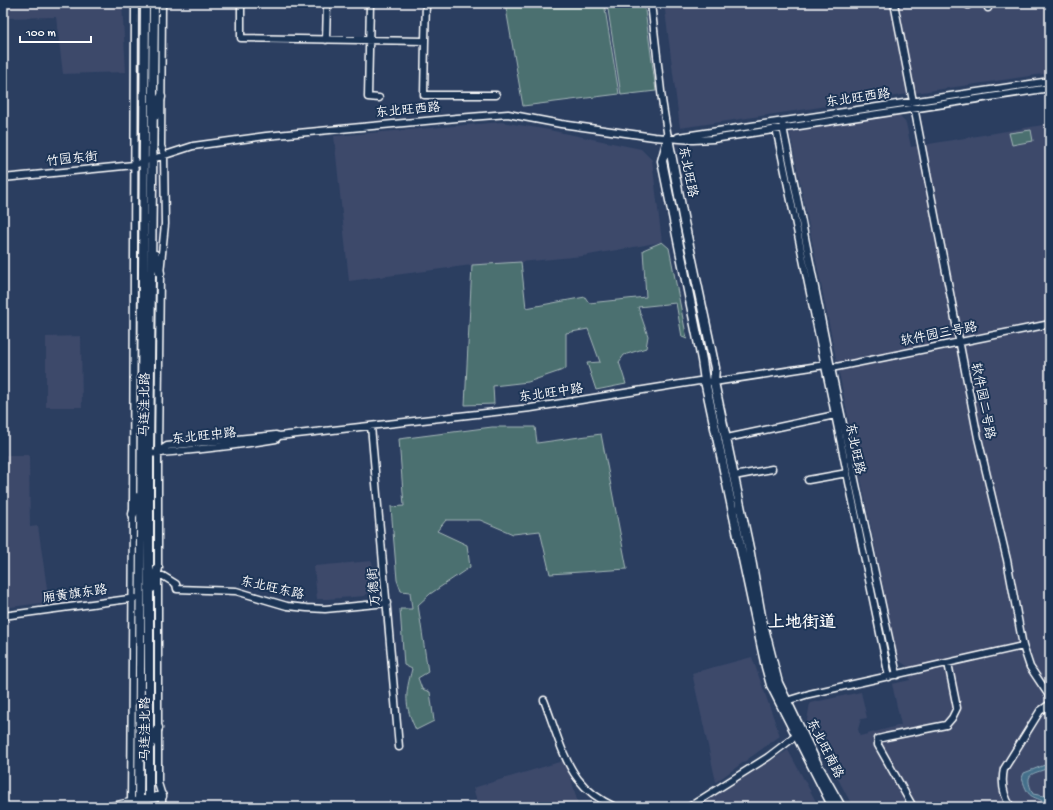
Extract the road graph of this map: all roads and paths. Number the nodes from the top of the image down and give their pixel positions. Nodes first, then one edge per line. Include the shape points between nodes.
1 (135, 3) edge
2 (145, 3) edge
3 (154, 3) edge
4 (162, 3) edge
5 (241, 3) edge
6 (327, 3) edge
7 (370, 3) edge
8 (426, 3) edge
9 (651, 3) edge
10 (894, 3) edge
11 (326, 40) junction
12 (369, 40) junction
13 (425, 41) junction
14 (1050, 81) edge
15 (1050, 88) edge
16 (496, 94) dead end
17 (162, 98) junction
18 (379, 98) dead end
19 (913, 105) junction
20 (152, 122) junction
21 (782, 125) junction
22 (775, 126) junction
23 (668, 138) junction
24 (164, 155) junction
25 (152, 159) junction
26 (143, 162) junction
27 (134, 165) junction
28 (3, 178) edge
29 (152, 244) junction
30 (160, 273) junction
31 (1050, 324) edge
32 (959, 342) junction
33 (825, 366) junction
34 (832, 368) junction
35 (705, 381) junction
36 (714, 382) junction
37 (835, 415) junction
38 (371, 426) junction
39 (727, 438) junction
40 (150, 453) junction
41 (772, 469) dead end
42 (847, 472) junction
43 (734, 476) junction
44 (808, 480) dead end
45 (141, 487) junction
46 (133, 514) junction
47 (158, 572) junction
48 (149, 597) junction
49 (136, 598) junction
50 (387, 603) junction
51 (3, 616) edge
52 (1023, 646) junction
53 (948, 664) junction
54 (897, 675) junction
55 (889, 677) junction
56 (1050, 697) edge
57 (544, 700) dead end
58 (784, 702) junction
59 (1050, 704) edge
60 (158, 728) junction
61 (797, 735) junction
62 (400, 747) dead end
63 (149, 749) junction
64 (162, 796) junction
65 (149, 803) edge
66 (135, 804) edge
67 (112, 807) edge
68 (162, 807) edge
69 (615, 807) edge
70 (689, 807) edge
71 (833, 807) edge
72 (842, 807) edge
73 (913, 807) edge
74 (1011, 807) edge

1 - 27 street, 马连洼北路
2 - 26 main road, 马连洼北路
3 - 20 main road, 马连洼北路
4 - 17 street, 马连洼北路
5 - 11 street via 241,38
6 - 11 street
7 - 12 street
8 - 13 street
9 - 23 street, 东北旺路
10 - 19 street, 软件园二号路
11 - 12 street
12 - 13 street
12 - 18 street via 368,97
13 - 16 street via 424,95
14 - 19 street, 东北旺西路
15 - 19 street, 东北旺西路
17 - 20 main road
17 - 24 street, 马连洼北路 via 161,146
19 - 21 street, 东北旺西路
19 - 32 street, 软件园二号路
20 - 25 main road, 马连洼北路
21 - 22 street, 东北旺西路
21 - 34 street, 东北旺路
22 - 23 street, 东北旺西路
22 - 33 street, 东北旺路
23 - 24 street, 东北旺西路 via 561,124 508,114 266,136 193,146
23 - 35 main road, 东北旺路 via 662,161
23 - 36 main road, 东北旺路 via 715,368
24 - 25 street, 东北旺西路
24 - 30 street, 马连洼北路 via 165,224
25 - 26 street, 东北旺西路
25 - 29 main road, 马连洼北路
26 - 27 street, 竹园东街
26 - 40 main road, 马连洼北路
27 - 28 street, 竹园东街
27 - 46 street, 马连洼北路
29 - 30 main road
29 - 40 main road, 马连洼北路
30 - 40 street, 马连洼北路
31 - 32 street, 软件园三号路
32 - 34 street, 软件园三号路
32 - 52 street, 软件园二号路 via 978,438 1007,560
33 - 34 street
33 - 36 street, 东北旺中路
33 - 37 street, 东北旺路
34 - 54 street, 东北旺路
35 - 36 street, 东北旺中路
35 - 38 street, 东北旺中路 via 551,406
35 - 58 main road, 东北旺路 via 766,667 772,685
36 - 39 main road, 东北旺路
37 - 39 street
37 - 42 street, 东北旺路
38 - 40 street, 东北旺中路 via 279,436 276,439 251,443
38 - 50 street, 万德街
39 - 43 main road, 东北旺路
40 - 45 main road, 马连洼北路
40 - 47 street, 马连洼北路
40 - 48 main road, 马连洼北路
41 - 43 street
42 - 44 street
42 - 55 street, 东北旺路
43 - 58 main road, 东北旺路 via 761,616
45 - 46 main road
45 - 49 main road, 马连洼北路
46 - 49 street, 马连洼北路
47 - 48 main road
47 - 50 street, 东北旺东路 via 176,584 177,589 236,591 286,606 325,609
47 - 60 street, 马连洼北路
48 - 49 street, 厢黄旗东路
48 - 63 main road, 马连洼北路
49 - 51 street, 厢黄旗东路
49 - 66 main road, 马连洼北路
50 - 62 street, 万德街
52 - 53 street
52 - 56 street, 软件园二号路 via 1030,667
53 - 54 street
53 - 73 street via 957,708 946,725 878,740 878,745
54 - 55 street
55 - 58 street
57 - 69 street via 568,763 579,780 595,795
58 - 61 main road, 东北旺南路
58 - 72 main road, 东北旺南路
59 - 74 street via 1040,711 1004,769 1003,786
60 - 63 main road
60 - 64 street, 马连洼北路 via 158,783
61 - 70 street via 768,758
61 - 71 main road, 东北旺南路
63 - 65 main road, 马连洼北路
64 - 65 main road
64 - 68 street, 马连洼北路
65 - 66 main road
66 - 67 main road

